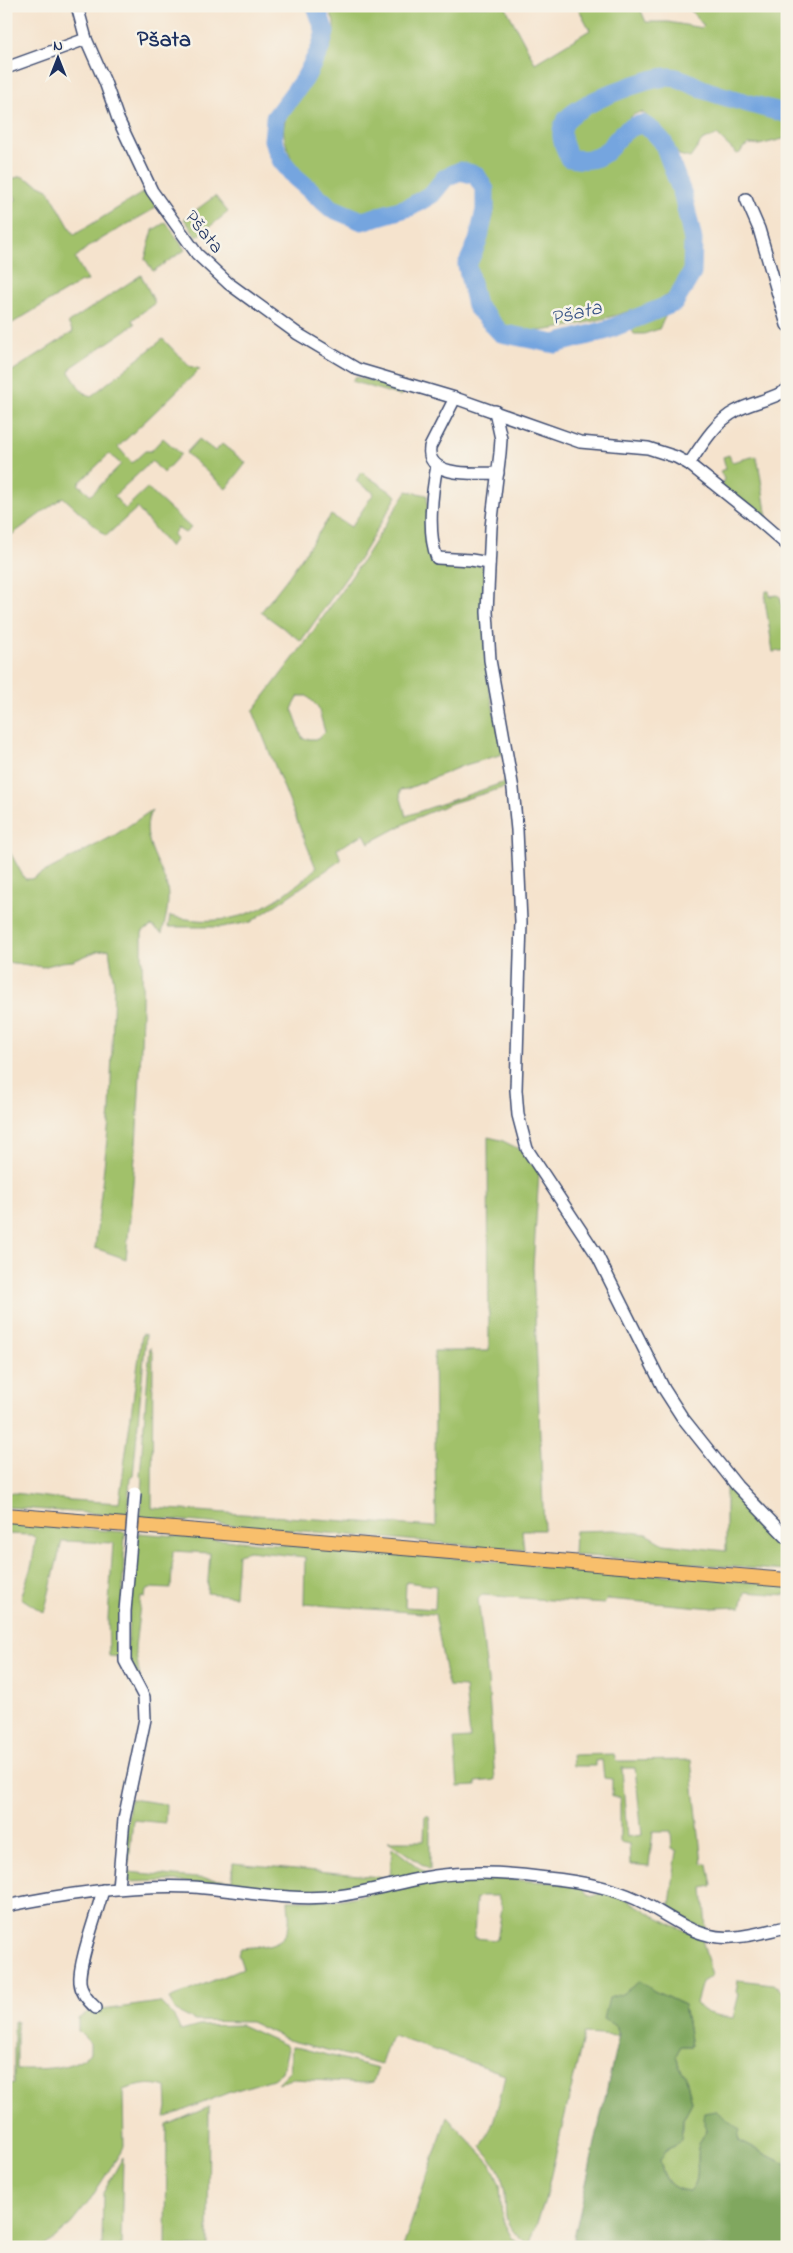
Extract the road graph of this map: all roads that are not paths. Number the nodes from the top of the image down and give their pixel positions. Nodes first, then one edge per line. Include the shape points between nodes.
1 (77, 6) edge
2 (86, 39) junction
3 (6, 68) edge
4 (746, 199) dead end
5 (787, 325) edge
6 (787, 390) edge
7 (455, 398) junction
8 (495, 411) junction
9 (689, 464) junction
10 (437, 466) junction
11 (498, 473) junction
12 (787, 545) edge
13 (488, 564) junction
14 (135, 1493) dead end
15 (6, 1515) edge
16 (787, 1538) edge
17 (787, 1580) edge
18 (118, 1888) junction
19 (104, 1890) junction
20 (6, 1906) edge
21 (787, 1927) edge
22 (96, 2008) dead end

1 - 2 street, Pšata
2 - 3 street
2 - 7 street, Pšata via 152,191 208,266 298,334 357,369
4 - 5 street via 759,229
6 - 9 street via 726,418
7 - 8 street, Pšata
7 - 10 street via 430,447 429,453
8 - 9 street, Pšata via 580,442 648,448
8 - 11 street via 501,439
9 - 12 street, Pšata
10 - 11 street via 467,474
10 - 13 street via 432,524 437,558
11 - 13 street
13 - 16 street via 490,660 513,789 520,864 522,922 516,1090 518,1114 527,1148 597,1255 682,1417 737,1486
14 - 18 street, bridge via 125,1611 125,1661 144,1697 145,1718 124,1819
15 - 17 main road
18 - 19 street
18 - 21 street via 194,1887 283,1896 336,1896 433,1876 464,1873 545,1877 611,1890 709,1936 726,1937
19 - 20 street
19 - 22 street via 80,1968 80,1983 86,1998

